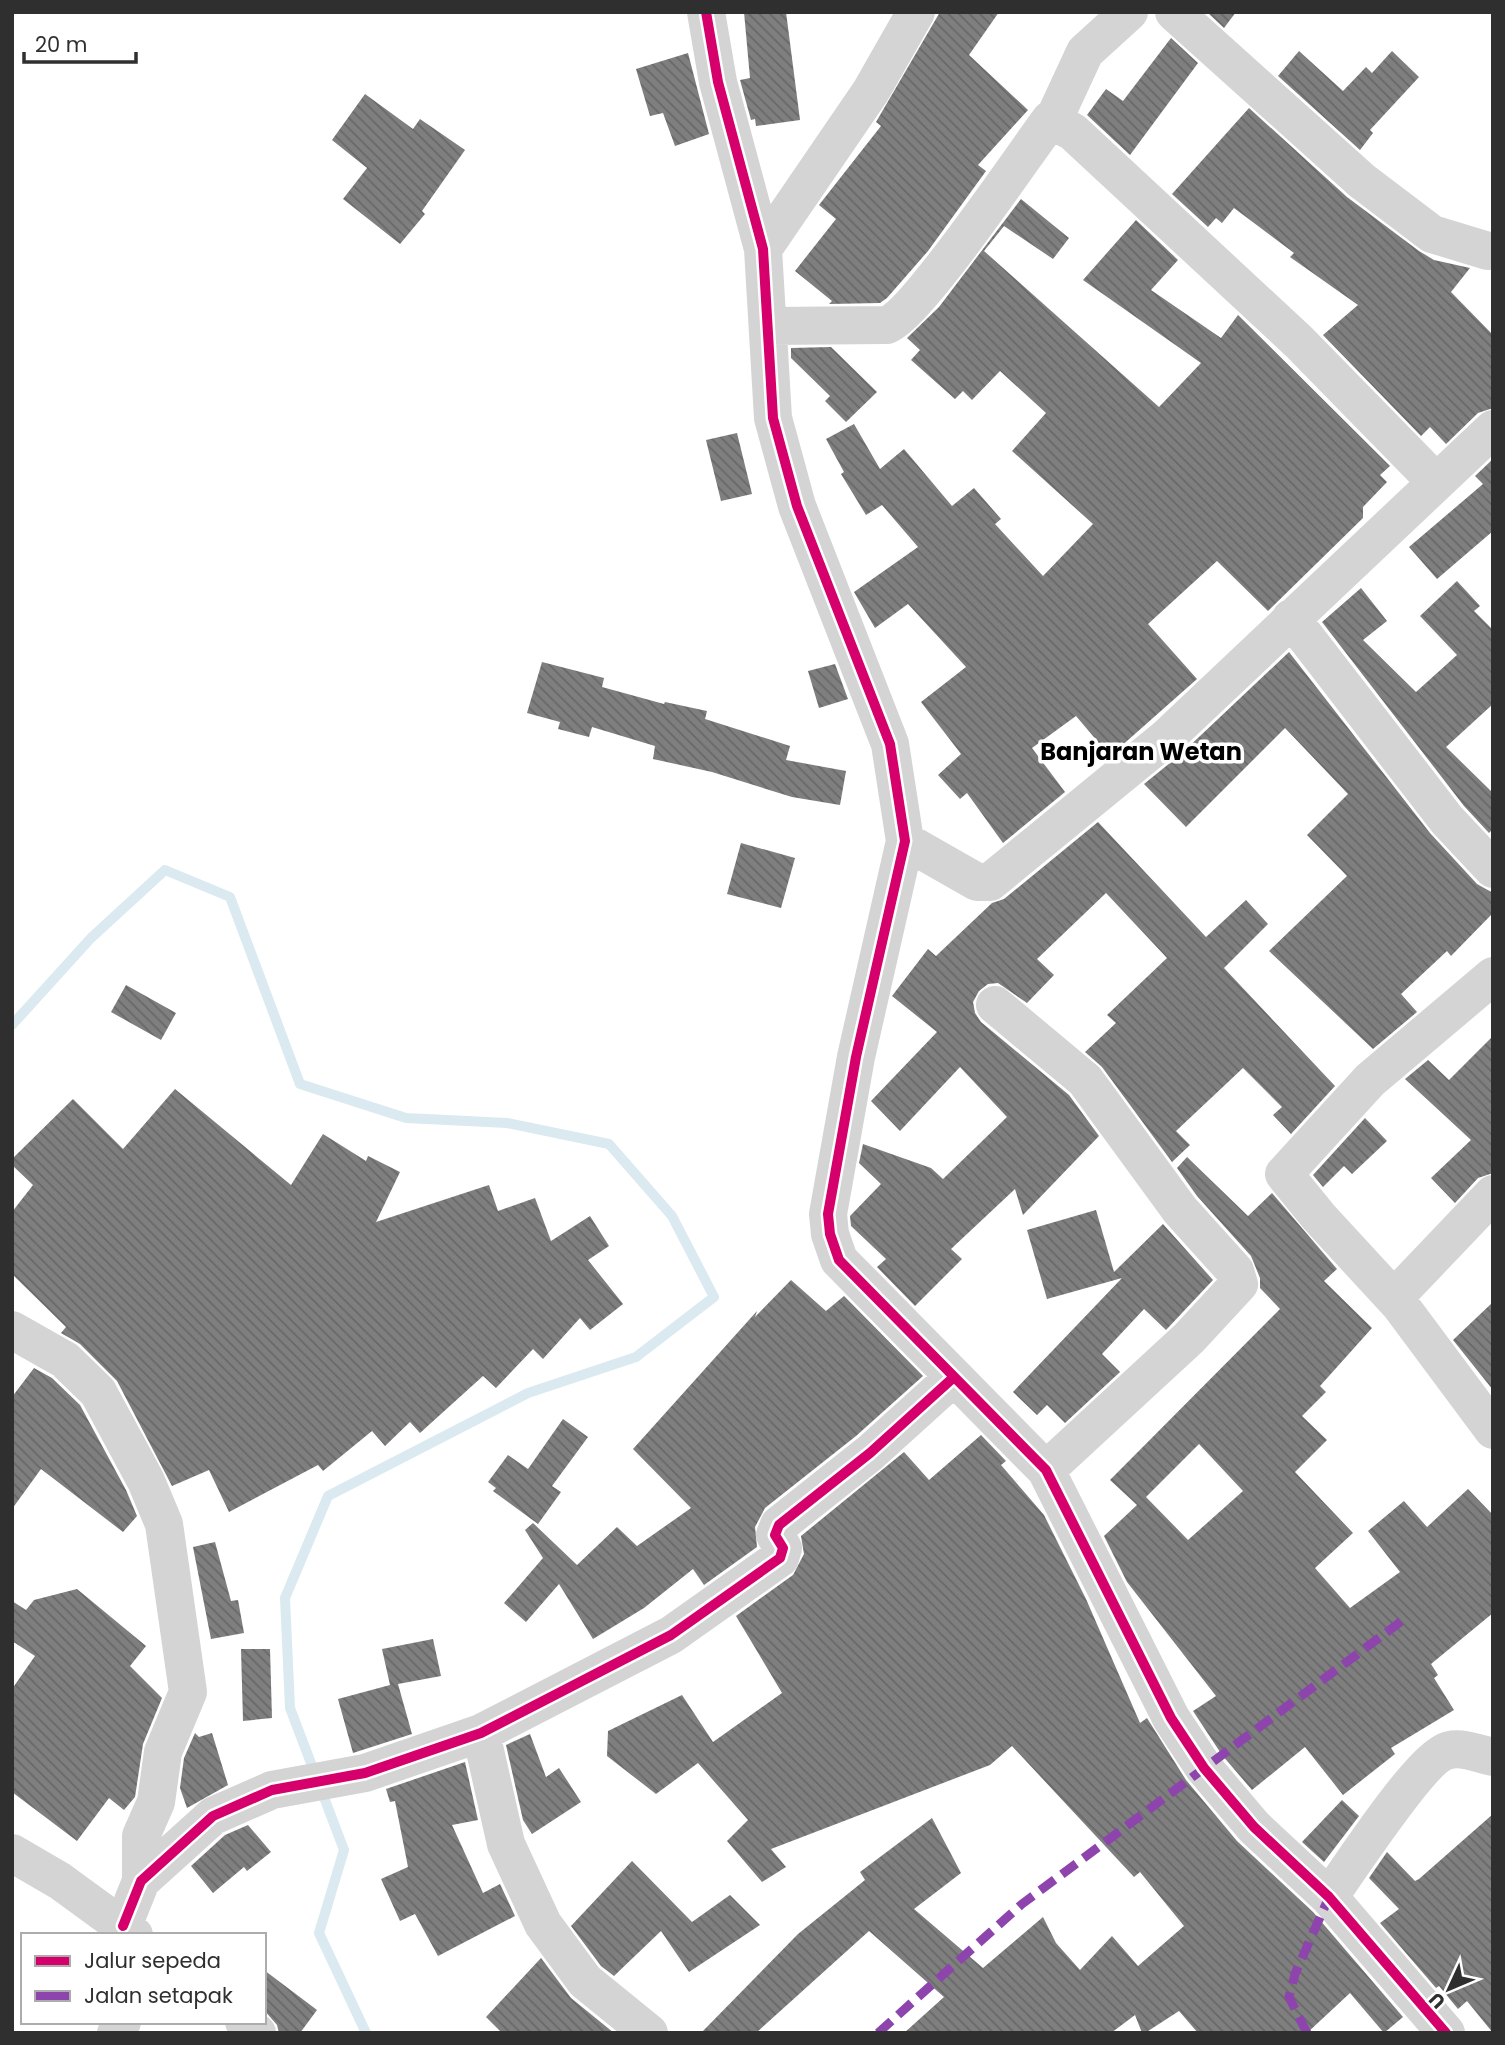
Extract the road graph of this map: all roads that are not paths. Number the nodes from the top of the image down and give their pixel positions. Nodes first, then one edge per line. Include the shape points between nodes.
1 (706, 12) edge
2 (916, 12) edge
3 (1129, 12) edge
4 (1174, 12) edge
5 (1053, 121) junction
6 (763, 249) junction
7 (1491, 252) edge
8 (768, 326) junction
9 (1493, 429) edge
10 (1436, 482) junction
11 (1291, 618) junction
12 (905, 841) junction
13 (1493, 869) edge
14 (1493, 975) edge
15 (995, 1005) dead end
16 (1493, 1194) edge
17 (1394, 1298) junction
18 (12, 1330) edge
19 (954, 1377) junction
20 (1493, 1430) edge
21 (1046, 1470) junction
22 (481, 1733) junction
23 (1493, 1757) edge
24 (12, 1853) edge
25 (141, 1881) junction
26 (1329, 1897) junction
27 (129, 1930) edge
28 (649, 2033) edge
29 (1446, 2033) edge

1 - 6 street via 718,82
2 - 6 street via 871,91
3 - 5 street via 1085,51
4 - 7 street via 1382,196 1432,234
5 - 8 street via 896,321 887,325
5 - 10 street via 1073,132 1299,342
6 - 8 street
8 - 12 street via 773,418 797,506 890,744
9 - 10 street
10 - 11 street
11 - 12 street via 1166,738 990,882 977,883
11 - 13 street via 1447,820
12 - 19 street via 856,1057 828,1214 839,1261
14 - 17 street via 1370,1080 1284,1170 1285,1177
15 - 21 street via 1085,1080 1180,1210 1235,1271 1239,1284 1189,1338
16 - 17 street
17 - 20 street
18 - 25 street via 65,1360 98,1392 164,1524 188,1692 163,1752 156,1802 141,1836
19 - 21 street
19 - 22 street via 870,1453 779,1525 775,1535 783,1548 780,1558 671,1634
21 - 26 street via 1171,1718 1203,1768 1254,1827
22 - 25 street via 365,1773 272,1790 213,1816
22 - 28 street via 506,1844 543,1924 585,1981
23 - 26 street via 1445,1751 1415,1779
24 - 27 street
25 - 27 street
26 - 29 street

